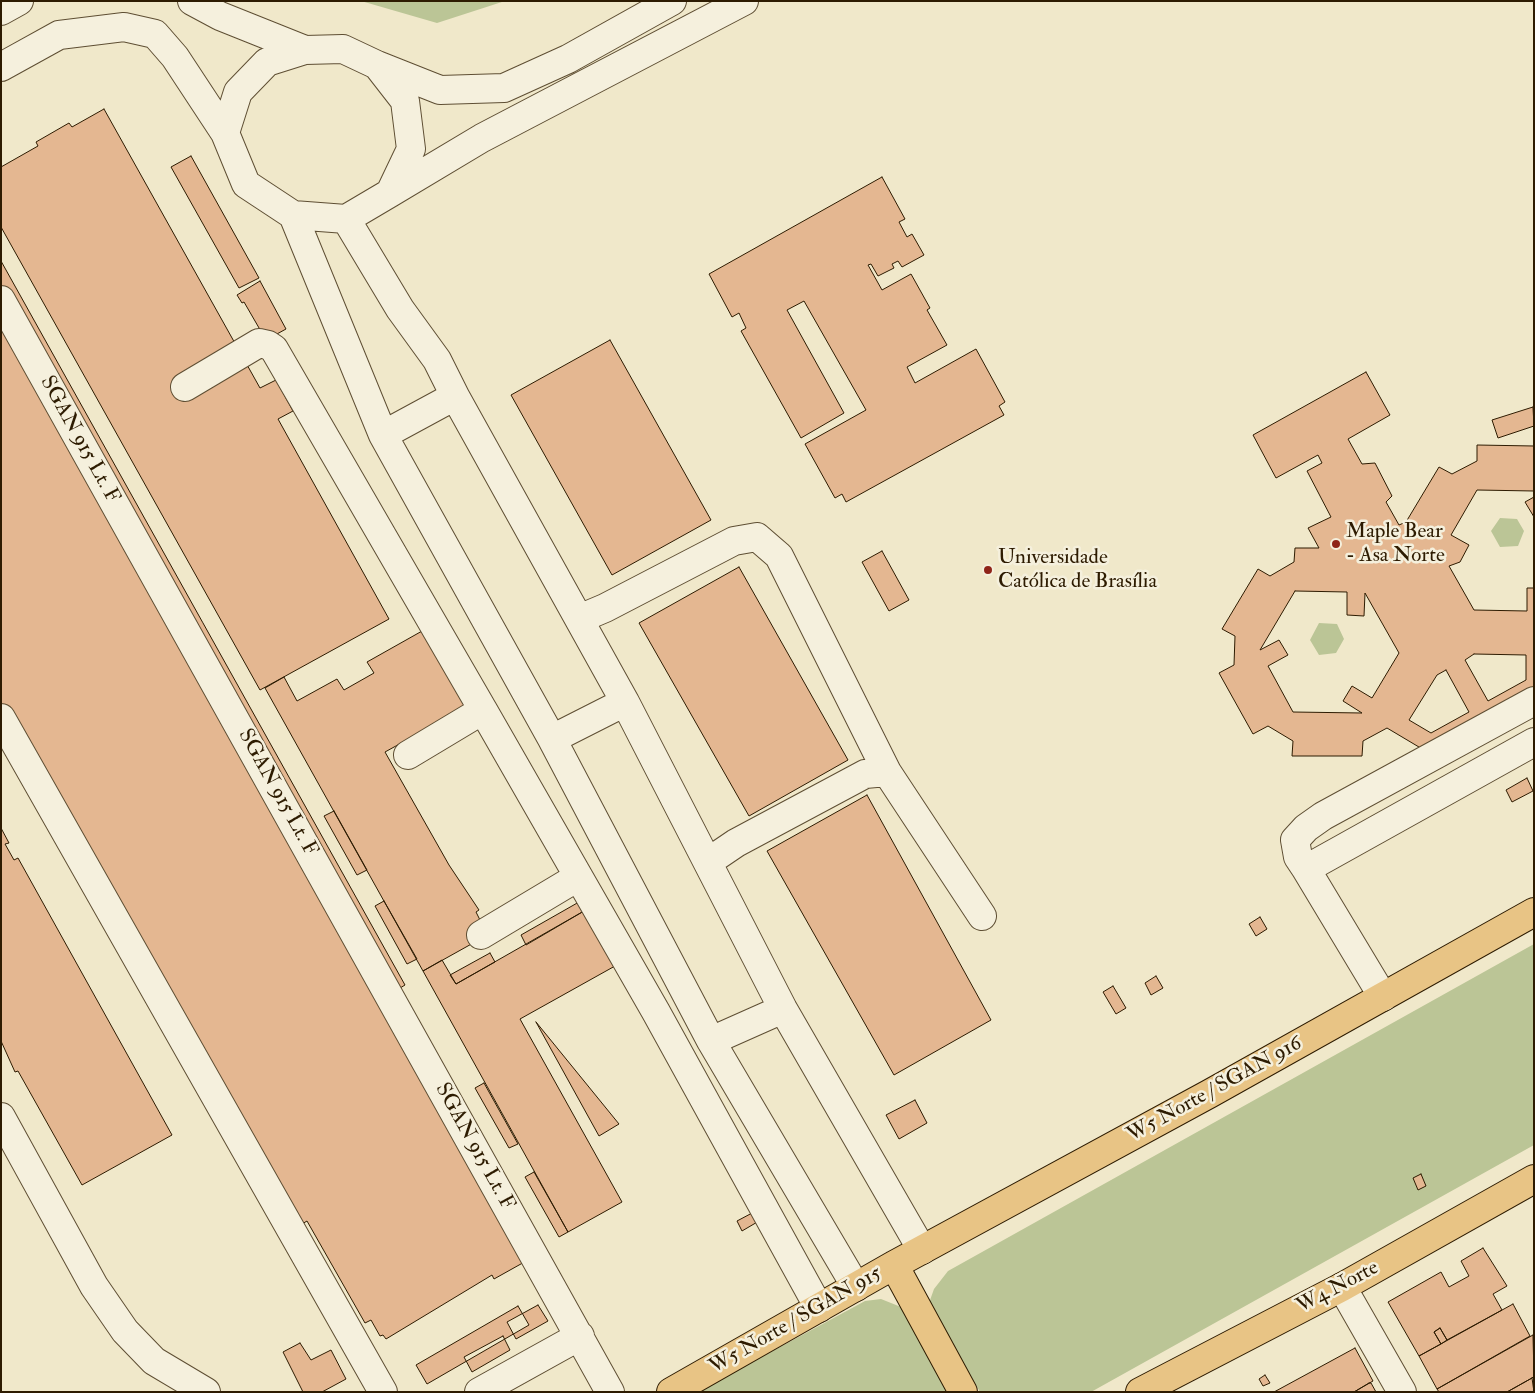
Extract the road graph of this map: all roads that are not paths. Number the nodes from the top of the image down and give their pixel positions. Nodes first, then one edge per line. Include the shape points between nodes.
1 (19, 1) edge
2 (192, 1) edge
3 (672, 1) edge
4 (744, 1) edge
5 (1, 11) edge
6 (305, 50) junction
7 (377, 65) junction
8 (1, 67) edge
9 (225, 133) junction
10 (390, 193) junction
11 (293, 215) junction
12 (346, 219) junction
13 (1, 300) edge
14 (185, 388) dead end
15 (455, 396) junction
16 (383, 435) junction
17 (579, 619) junction
18 (1534, 701) edge
19 (625, 702) junction
20 (483, 710) junction
21 (1, 718) edge
22 (552, 739) junction
23 (1534, 742) edge
24 (408, 754) dead end
25 (886, 772) junction
26 (708, 862) junction
27 (1306, 869) junction
28 (578, 877) junction
29 (1534, 912) edge
30 (982, 916) dead end
31 (481, 935) dead end
32 (1383, 997) junction
33 (783, 1008) junction
34 (711, 1041) junction
35 (1, 1116) edge
36 (1534, 1179) edge
37 (922, 1250) junction
38 (894, 1266) junction
39 (856, 1287) junction
40 (1342, 1287) junction
41 (819, 1308) junction
42 (580, 1336) junction
43 (381, 1388) edge
44 (206, 1392) edge
45 (479, 1392) edge
46 (610, 1392) edge
47 (671, 1392) edge
48 (963, 1392) edge
49 (1140, 1392) edge
50 (1402, 1392) edge

1 - 5 street
2 - 6 street via 220,16
3 - 7 street via 568,59 504,88 440,90
4 - 10 street via 482,138
6 - 7 street via 343,49
6 - 9 street via 267,62 238,92
7 - 10 street via 405,101 411,149
8 - 9 street via 59,35 124,27 155,34 175,57
9 - 11 street via 246,184
10 - 12 street
11 - 12 street
11 - 16 street
12 - 15 street via 400,309 437,360
13 - 42 street, SGAN 915 Lt. F
14 - 20 street via 259,343 274,349
15 - 16 street
15 - 17 street
16 - 22 street
17 - 19 street
17 - 25 street via 734,541 757,537 779,556
18 - 27 street via 1306,828 1295,840 1298,857
19 - 22 street
19 - 26 street
20 - 24 street
20 - 28 street
21 - 43 street
22 - 34 street
23 - 27 street
25 - 26 street via 865,774 736,843
25 - 30 street
26 - 33 street
27 - 32 street
28 - 31 street
28 - 41 street
29 - 32 main road, W5 Norte / SGAN 916
32 - 37 main road, W5 Norte / SGAN 916
33 - 34 street
33 - 37 street
34 - 39 street
35 - 44 street via 94,1286 125,1332 154,1361
36 - 40 main road, W4 Norte
37 - 38 main road, W5 Norte / SGAN 916
38 - 39 main road, W5 Norte / SGAN 915
38 - 48 main road
39 - 41 main road, W5 Norte / SGAN 915
40 - 49 main road, W4 Norte
40 - 50 street
41 - 47 main road, W5 Norte / SGAN 915
42 - 45 street
42 - 46 street, SGAN 915 Lt. F

